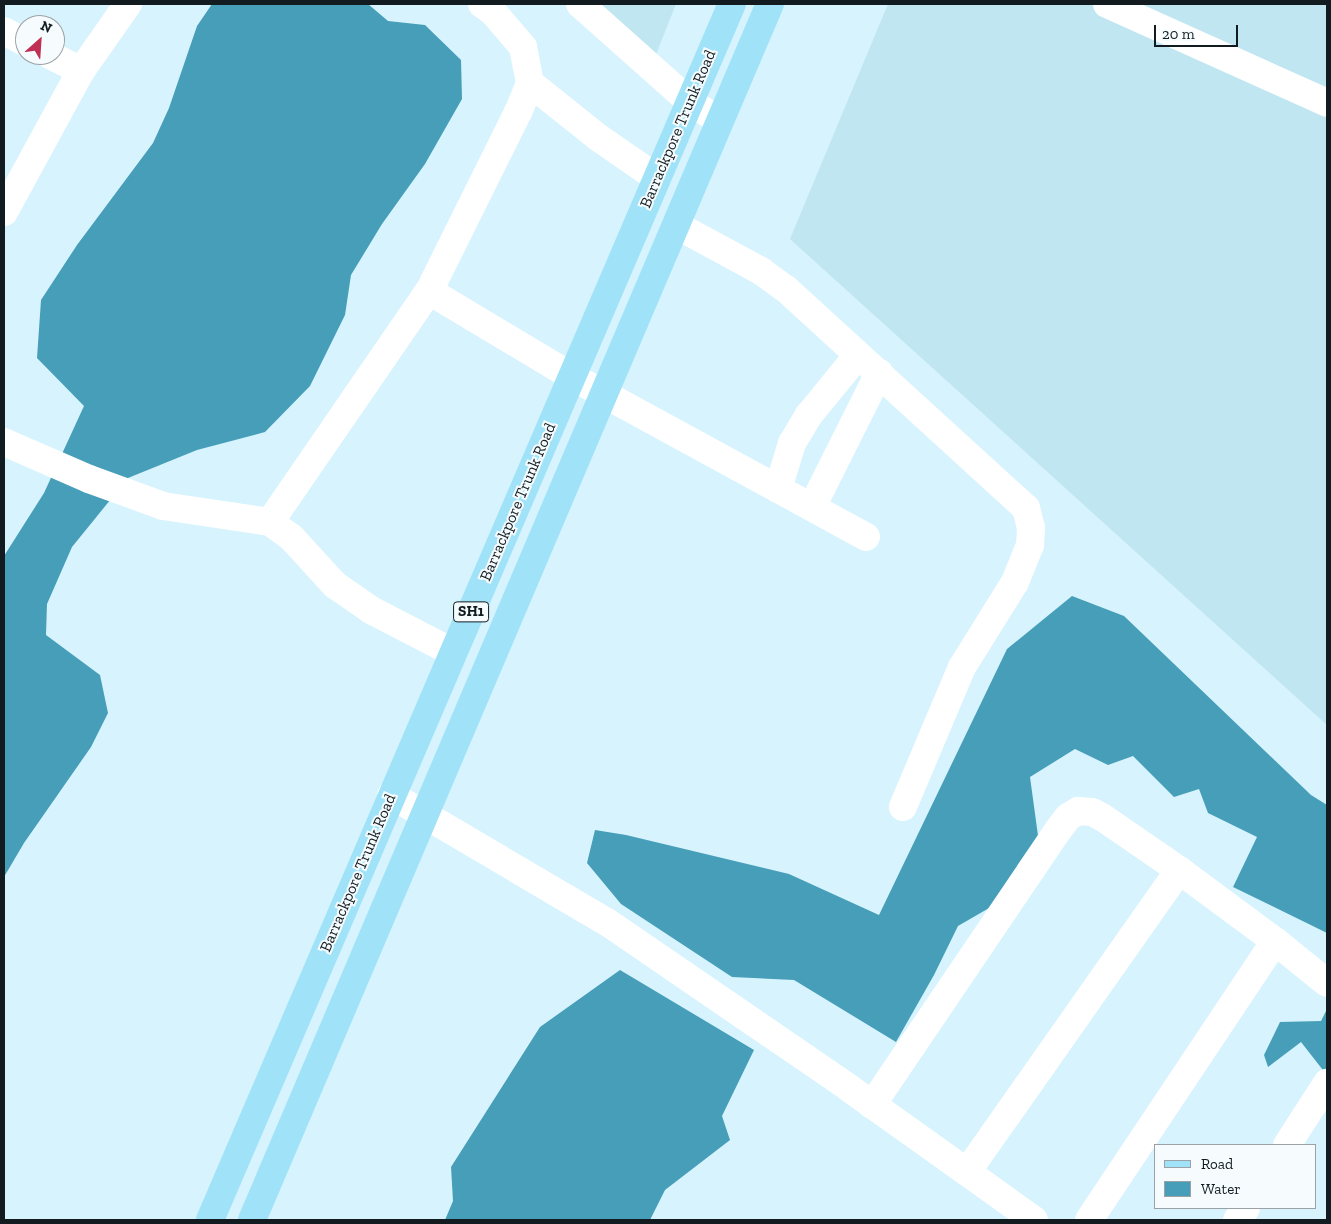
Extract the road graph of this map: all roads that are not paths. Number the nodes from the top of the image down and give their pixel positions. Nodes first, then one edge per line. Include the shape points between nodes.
1 (128, 4) edge
2 (482, 4) edge
3 (580, 4) edge
4 (732, 4) edge
5 (770, 4) edge
6 (1107, 4) edge
7 (65, 63) edge
8 (82, 72) junction
9 (530, 83) junction
10 (689, 101) junction
11 (1327, 103) edge
12 (720, 121) junction
13 (657, 178) junction
14 (4, 212) edge
15 (676, 226) junction
16 (429, 291) junction
17 (858, 355) junction
18 (879, 373) junction
19 (571, 376) junction
20 (604, 394) junction
21 (4, 442) edge
22 (778, 489) junction
23 (812, 507) junction
24 (270, 522) junction
25 (866, 537) dead end
26 (454, 653) junction
27 (391, 795) junction
28 (902, 807) dead end
29 (423, 815) junction
30 (1179, 870) junction
31 (1275, 941) junction
32 (1327, 983) edge
33 (1327, 1083) edge
34 (872, 1105) junction
35 (1288, 1144) edge
36 (967, 1172) junction
37 (1245, 1209) edge
38 (210, 1220) edge
39 (252, 1220) edge
40 (1034, 1220) edge
41 (1089, 1220) edge
42 (1237, 1220) edge

1 - 8 street
2 - 9 street via 523,47
3 - 10 street
4 - 10 main road, Barrackpore Trunk Road / SH1
5 - 12 main road, SH1
6 - 11 street
7 - 8 street
8 - 14 street
9 - 13 street via 599,138
9 - 16 street
10 - 12 street
10 - 13 main road, Barrackpore Trunk Road / SH1
12 - 15 main road, SH1
13 - 19 main road, Barrackpore Trunk Road / SH1
15 - 17 street via 778,283
15 - 20 main road, SH1
16 - 19 street
16 - 24 street
17 - 18 street
17 - 22 street via 809,415 792,443
18 - 23 street
18 - 28 street via 1026,508 1031,528 1030,545 1015,582 962,667
19 - 20 street
19 - 26 main road, Barrackpore Trunk Road / SH1
20 - 22 street
20 - 29 main road, SH1
21 - 24 street via 163,506
22 - 23 street
23 - 25 street
24 - 26 street via 291,537 335,585 371,610
26 - 27 main road, Barrackpore Trunk Road / SH1
27 - 29 street
27 - 38 main road, Barrackpore Trunk Road / SH1
29 - 34 street via 607,922
29 - 39 main road, SH1
30 - 31 street
30 - 34 street via 1092,812 1078,811 1068,817
30 - 36 street
31 - 32 street
31 - 41 street
33 - 35 street
34 - 36 street
36 - 40 street
37 - 42 street

